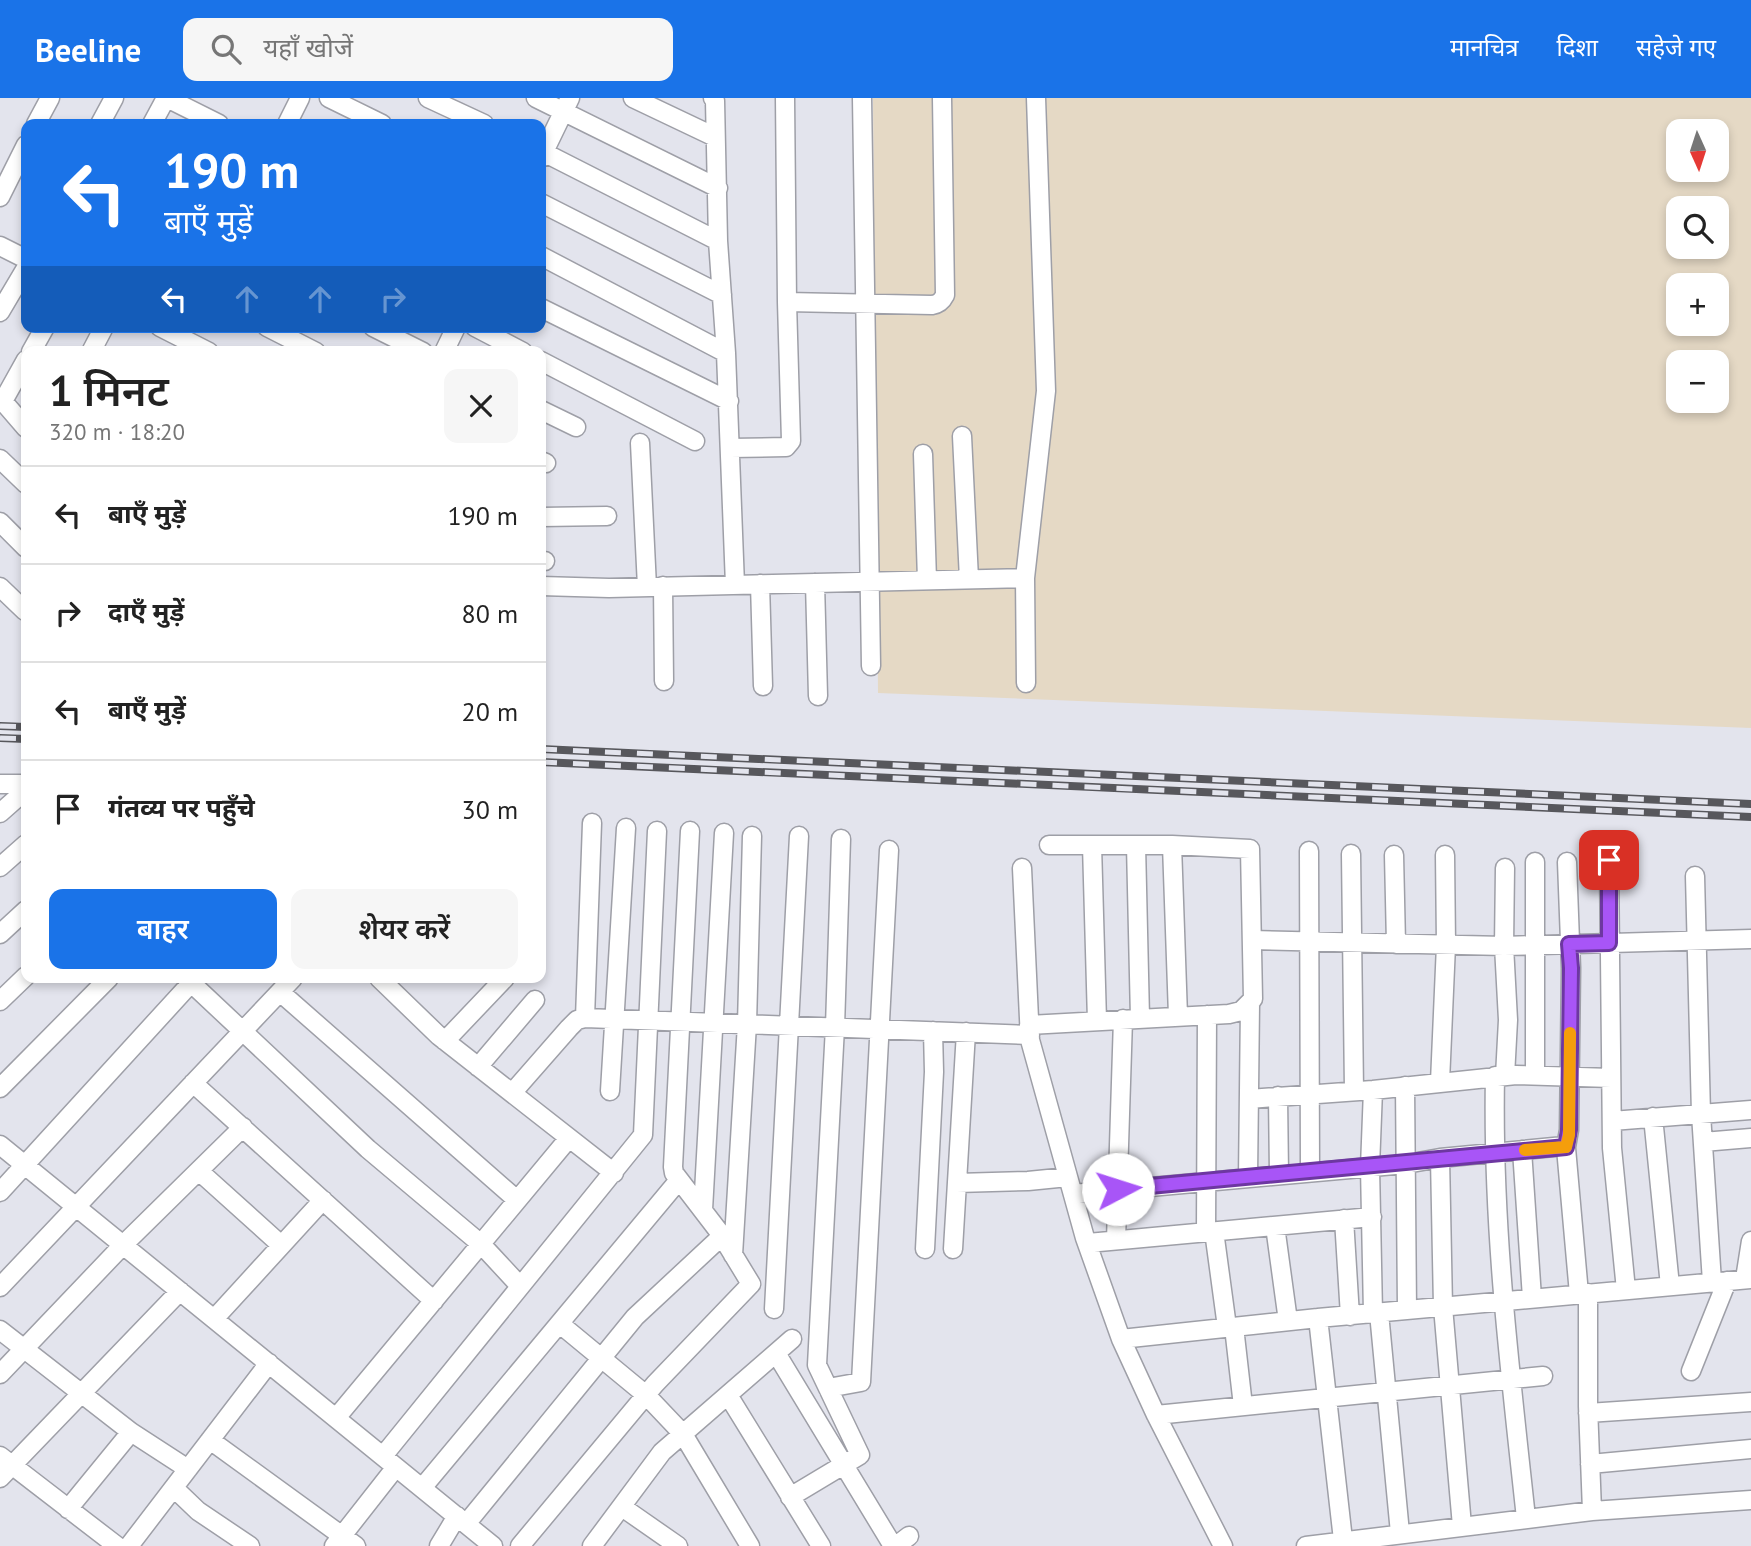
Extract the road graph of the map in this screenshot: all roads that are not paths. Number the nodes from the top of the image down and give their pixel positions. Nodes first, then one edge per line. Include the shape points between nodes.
1 (50, 98) edge
2 (114, 98) edge
3 (167, 98) edge
4 (300, 98) edge
5 (329, 98) edge
6 (428, 98) edge
7 (536, 98) edge
8 (633, 98) edge
9 (713, 98) edge
10 (785, 98) edge
11 (862, 98) edge
12 (942, 98) edge
13 (1036, 98) edge
14 (567, 105) edge
15 (39, 119) edge
16 (103, 119) edge
17 (155, 119) edge
18 (207, 119) edge
19 (290, 119) edge
20 (372, 119) edge
21 (473, 119) edge
22 (715, 136) junction
23 (546, 146) edge
24 (21, 155) edge
25 (546, 156) edge
26 (718, 188) junction
27 (0, 197) edge
28 (546, 206) edge
29 (718, 241) junction
30 (0, 246) edge
31 (21, 256) edge
32 (546, 259) edge
33 (21, 276) edge
34 (722, 295) junction
35 (787, 302) junction
36 (866, 303) junction
37 (546, 310) edge
38 (0, 312) edge
39 (279, 333) edge
40 (385, 333) edge
41 (487, 333) edge
42 (304, 346) edge
43 (411, 346) edge
44 (511, 346) edge
45 (726, 353) junction
46 (546, 364) edge
47 (21, 368) edge
48 (2, 400) edge
49 (729, 401) junction
50 (546, 412) edge
51 (21, 422) edge
52 (576, 427) dead end
53 (962, 436) dead end
54 (695, 440) dead end
55 (640, 443) dead end
56 (730, 448) junction
57 (923, 454) dead end
58 (0, 459) edge
59 (21, 479) edge
60 (607, 516) dead end
61 (546, 517) edge
62 (0, 522) edge
63 (21, 543) edge
64 (1025, 578) junction
65 (969, 579) junction
66 (927, 580) junction
67 (871, 581) junction
68 (815, 583) junction
69 (760, 584) junction
70 (736, 585) junction
71 (546, 586) edge
72 (0, 587) edge
73 (655, 587) junction
74 (21, 606) edge
75 (0, 608) edge
76 (21, 610) edge
77 (871, 666) dead end
78 (664, 681) dead end
79 (1026, 683) dead end
80 (763, 686) dead end
81 (818, 696) dead end
82 (0, 785) edge
83 (21, 787) edge
84 (21, 792) edge
85 (0, 813) edge
86 (592, 823) dead end
87 (626, 828) dead end
88 (657, 831) dead end
89 (690, 831) dead end
90 (724, 833) dead end
91 (752, 836) dead end
92 (799, 836) dead end
93 (841, 839) dead end
94 (1049, 845) dead end
95 (1092, 845) junction
96 (1136, 845) junction
97 (1172, 845) junction
98 (21, 848) edge
99 (889, 849) dead end
100 (1309, 851) dead end
101 (1351, 854) dead end
102 (1394, 855) dead end
103 (1445, 855) dead end
104 (1609, 860) dead end
105 (1535, 862) dead end
106 (1567, 862) dead end
107 (0, 867) edge
108 (1022, 868) dead end
109 (1505, 868) dead end
110 (1695, 876) dead end
111 (21, 915) edge
112 (0, 934) edge
113 (1751, 939) edge
114 (1252, 940) junction
115 (1310, 941) junction
116 (1697, 942) junction
117 (1352, 943) junction
118 (1609, 943) junction
119 (1395, 944) junction
120 (1569, 944) junction
121 (1446, 945) junction
122 (1536, 945) junction
123 (1504, 946) junction
124 (21, 981) edge
125 (104, 983) edge
126 (187, 983) edge
127 (191, 983) edge
128 (288, 983) edge
129 (384, 983) edge
130 (500, 983) edge
131 (280, 992) junction
132 (535, 1000) dead end
133 (0, 1002) edge
134 (1250, 1004) junction
135 (1207, 1015) junction
136 (1178, 1016) junction
137 (585, 1018) junction
138 (615, 1019) junction
139 (1132, 1019) junction
140 (648, 1020) junction
141 (681, 1021) junction
142 (1097, 1021) junction
143 (712, 1023) junction
144 (747, 1024) junction
145 (789, 1026) junction
146 (835, 1027) junction
147 (878, 1029) junction
148 (1030, 1030) junction
149 (933, 1031) junction
150 (242, 1032) junction
151 (966, 1032) junction
152 (445, 1041) junction
153 (478, 1067) junction
154 (1535, 1074) junction
155 (1500, 1076) junction
156 (1569, 1077) junction
157 (1611, 1078) junction
158 (1440, 1082) junction
159 (193, 1083) junction
160 (1405, 1086) junction
161 (0, 1088) edge
162 (1373, 1090) junction
163 (610, 1091) dead end
164 (1354, 1091) junction
165 (512, 1093) junction
166 (1309, 1094) junction
167 (1278, 1096) junction
168 (1249, 1099) junction
169 (1751, 1110) edge
170 (1701, 1114) junction
171 (1654, 1118) junction
172 (1612, 1121) junction
173 (243, 1127) junction
174 (569, 1138) junction
175 (1751, 1138) edge
176 (1703, 1142) junction
177 (0, 1145) edge
178 (1566, 1147) junction
179 (1522, 1150) junction
180 (1493, 1153) junction
181 (1440, 1158) junction
182 (1406, 1164) junction
183 (25, 1166) junction
184 (1370, 1167) junction
185 (200, 1172) junction
186 (1310, 1172) junction
187 (614, 1173) junction
188 (1279, 1175) junction
189 (1248, 1178) junction
190 (679, 1180) junction
191 (1206, 1181) junction
192 (957, 1183) junction
193 (1071, 1186) junction
194 (1118, 1189) junction
195 (0, 1192) edge
196 (323, 1200) junction
197 (517, 1200) junction
198 (76, 1207) junction
199 (703, 1210) junction
200 (1372, 1217) junction
201 (1344, 1219) junction
202 (1275, 1226) junction
203 (1210, 1231) junction
204 (722, 1236) junction
205 (1116, 1240) junction
206 (1751, 1241) edge
207 (1088, 1243) junction
208 (481, 1244) junction
209 (123, 1245) junction
210 (281, 1245) junction
211 (925, 1249) dead end
212 (953, 1250) dead end
213 (733, 1255) junction
214 (1734, 1280) edge
215 (520, 1286) junction
216 (1670, 1286) junction
217 (0, 1287) edge
218 (1626, 1290) junction
219 (180, 1291) junction
220 (1584, 1293) junction
221 (1532, 1298) junction
222 (433, 1301) junction
223 (1502, 1301) junction
224 (1443, 1307) junction
225 (774, 1309) dead end
226 (1407, 1310) junction
227 (1376, 1313) junction
228 (1350, 1315) junction
229 (1318, 1318) junction
230 (214, 1319) junction
231 (1288, 1321) junction
232 (560, 1324) junction
233 (1230, 1327) junction
234 (0, 1330) edge
235 (792, 1339) dead end
236 (1121, 1339) junction
237 (24, 1349) junction
238 (776, 1353) junction
239 (601, 1360) junction
240 (269, 1363) junction
241 (1691, 1371) dead end
242 (0, 1374) edge
243 (1542, 1376) dead end
244 (1511, 1380) junction
245 (1450, 1387) junction
246 (828, 1388) junction
247 (1387, 1393) junction
248 (82, 1395) junction
249 (646, 1395) junction
250 (728, 1395) junction
251 (1328, 1398) junction
252 (1751, 1402) edge
253 (1243, 1406) junction
254 (1588, 1413) junction
255 (1156, 1415) junction
256 (336, 1418) junction
257 (131, 1432) junction
258 (683, 1434) junction
259 (210, 1440) junction
260 (1751, 1449) edge
261 (389, 1461) junction
262 (844, 1464) junction
263 (1590, 1464) junction
264 (4, 1467) edge
265 (188, 1469) junction
266 (174, 1488) junction
267 (422, 1488) junction
268 (790, 1497) junction
269 (1751, 1500) edge
270 (622, 1507) junction
271 (68, 1509) junction
272 (1592, 1510) junction
273 (1526, 1518) junction
274 (461, 1520) junction
275 (1462, 1526) junction
276 (1400, 1533) junction
277 (1343, 1540) junction
278 (344, 1542) edge
279 (900, 1543) edge
280 (593, 1545) edge
281 (117, 1546) edge
282 (129, 1546) edge
283 (250, 1546) edge
284 (439, 1546) edge
285 (493, 1546) edge
286 (520, 1546) edge
287 (678, 1546) edge
288 (750, 1546) edge
289 (821, 1546) edge
290 (1223, 1546) edge
291 (1306, 1546) edge

1 - 15 street
2 - 16 street
3 - 17 street
3 - 18 street
4 - 19 street
5 - 20 street
6 - 21 street
7 - 14 street
8 - 22 street
9 - 22 street
10 - 35 street
11 - 36 street
12 - 36 street via 945,295 932,306
13 - 64 street via 1046,391
14 - 23 street
14 - 26 street
22 - 26 street
24 - 27 street
25 - 29 street
26 - 29 street
28 - 34 street
29 - 34 street
30 - 31 street
32 - 45 street
33 - 38 street
34 - 45 street
35 - 36 street
35 - 56 street via 789,445
36 - 67 street
37 - 49 street
39 - 42 street
40 - 43 street
41 - 44 street
45 - 49 street
46 - 54 street
47 - 48 street
48 - 51 street
49 - 56 street
50 - 52 street
53 - 65 street
55 - 73 street
56 - 70 street
57 - 66 street
58 - 59 street
60 - 61 street
62 - 63 street
64 - 65 street
64 - 79 street
65 - 66 street
66 - 67 street
67 - 68 street
67 - 77 street
68 - 69 street
68 - 81 street
69 - 70 street
69 - 80 street
70 - 73 street
71 - 73 street
72 - 74 street
73 - 78 street
75 - 76 street
82 - 83 street
84 - 85 street
86 - 137 street
87 - 138 street
88 - 140 street
89 - 141 street
90 - 143 street
91 - 144 street
92 - 145 street
93 - 146 street
94 - 95 street
95 - 96 street
95 - 142 street
96 - 97 street
96 - 139 street
97 - 114 street via 1250,849
97 - 136 street
98 - 107 street
99 - 147 street
100 - 115 street
101 - 117 street
102 - 119 street
103 - 121 street
104 - 118 street
105 - 122 street
106 - 120 street
108 - 148 street
109 - 123 street
110 - 116 street
111 - 112 street
113 - 116 street
114 - 115 street
114 - 134 street
115 - 117 street
115 - 166 street
116 - 118 street
116 - 170 street
117 - 119 street
117 - 164 street
118 - 120 street
118 - 157 street
119 - 121 street
120 - 122 street
120 - 156 street
121 - 123 street
121 - 158 street
122 - 123 street
122 - 154 street
123 - 155 street via 1508,1020
124 - 133 street
125 - 161 street
126 - 183 street
127 - 150 street
128 - 131 street
129 - 152 street
130 - 152 street
131 - 150 street
131 - 197 street
132 - 153 street
134 - 135 street via 1229,1014
134 - 168 street
135 - 136 street
135 - 191 street
136 - 139 street
137 - 138 street
137 - 165 street via 569,1028
138 - 140 street
138 - 163 street
139 - 142 street
139 - 194 street
140 - 141 street
140 - 187 street via 643,1135
141 - 143 street
141 - 190 street via 673,1162
142 - 148 street
143 - 144 street
143 - 199 street
144 - 145 street
144 - 213 street
145 - 146 street
145 - 225 street
146 - 147 street
146 - 246 street via 817,1365
147 - 149 street
147 - 246 street via 861,1382
148 - 151 street
148 - 193 street
149 - 151 street
149 - 211 street
150 - 159 street
150 - 208 street via 368,1149
151 - 192 street
152 - 153 street
153 - 165 street
154 - 155 street
154 - 156 street
155 - 158 street
155 - 180 street
156 - 157 street
156 - 178 street
157 - 172 street
158 - 160 street
159 - 173 street
159 - 198 street
160 - 162 street
160 - 182 street
162 - 164 street
162 - 184 street
164 - 166 street
165 - 174 street
166 - 167 street
166 - 186 street
167 - 168 street
167 - 188 street
168 - 189 street
169 - 170 street
170 - 171 street
170 - 176 street
171 - 172 street
171 - 216 street
172 - 218 street
173 - 185 street
173 - 196 street
174 - 187 street
174 - 197 street
175 - 176 street
176 - 214 street
177 - 183 street
178 - 179 street
178 - 220 street
179 - 180 street
179 - 221 street
180 - 181 street
180 - 223 street
181 - 182 street
181 - 224 street
182 - 184 street
182 - 226 street
183 - 195 street
183 - 198 street
184 - 186 street
184 - 200 street
185 - 209 street
185 - 210 street
186 - 188 street
187 - 215 street
188 - 189 street
189 - 191 street
190 - 199 street
190 - 232 street
191 - 194 street
191 - 203 street
192 - 193 street via 1028,1181
192 - 212 street
193 - 194 street
193 - 207 street
194 - 205 street
196 - 210 street
196 - 222 street
197 - 208 street
198 - 209 street
198 - 217 street
199 - 204 street
200 - 201 street
200 - 227 street
201 - 202 street
201 - 228 street
202 - 203 street
202 - 231 street
203 - 205 street
203 - 233 street
204 - 213 street
204 - 239 street via 635,1318
205 - 207 street
206 - 214 street
207 - 236 street
208 - 215 street
208 - 222 street
209 - 219 street
209 - 237 street
210 - 230 street
213 - 249 street via 750,1282 749,1288
214 - 216 street
214 - 241 street
215 - 261 street
216 - 218 street
218 - 220 street
219 - 230 street
219 - 248 street
220 - 221 street
220 - 254 street
221 - 223 street
222 - 256 street
223 - 224 street
223 - 244 street
224 - 226 street
224 - 245 street
226 - 227 street
227 - 228 street
227 - 247 street
228 - 229 street
229 - 231 street
229 - 251 street
230 - 240 street
231 - 233 street
232 - 239 street
232 - 267 street
233 - 236 street
233 - 253 street
234 - 237 street
235 - 238 street
236 - 255 street
237 - 242 street
237 - 248 street
238 - 250 street
238 - 262 street
239 - 249 street
239 - 274 street
240 - 256 street
240 - 259 street
243 - 244 street
244 - 245 street
244 - 273 street
245 - 247 street
245 - 275 street
246 - 262 street via 860,1455
247 - 251 street
247 - 276 street
248 - 257 street
248 - 264 street
249 - 258 street
249 - 286 street
250 - 258 street
250 - 268 street
251 - 253 street
251 - 277 street
252 - 254 street
253 - 255 street
254 - 263 street
255 - 290 street
256 - 261 street
257 - 265 street
257 - 271 street
258 - 270 street via 662,1452
258 - 288 street
259 - 265 street
259 - 278 street
260 - 263 street
261 - 267 street
261 - 278 street
262 - 268 street
262 - 279 street
263 - 272 street
264 - 271 street
265 - 266 street
266 - 282 street
266 - 283 street via 198,1511
267 - 274 street
268 - 289 street
269 - 272 street
270 - 280 street
270 - 287 street
271 - 281 street
272 - 273 street
273 - 275 street
274 - 284 street
274 - 285 street
275 - 276 street
276 - 277 street
277 - 291 street

